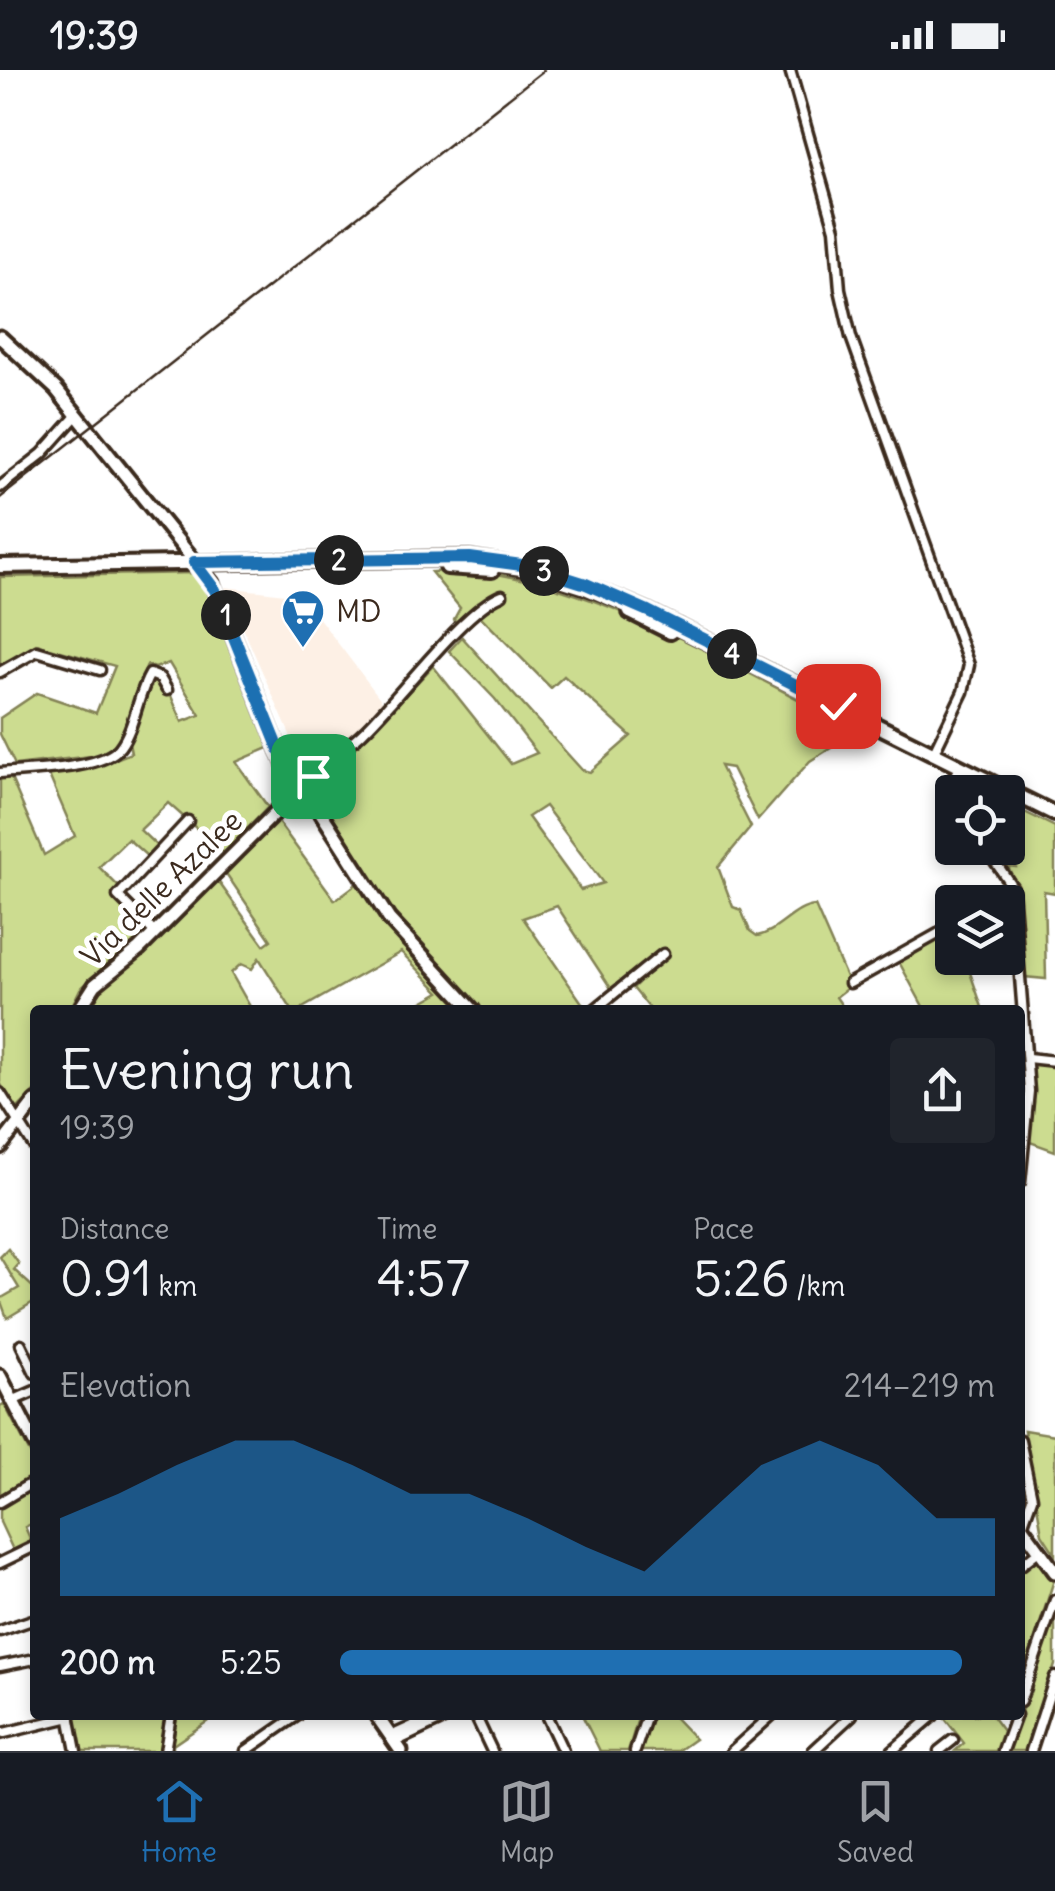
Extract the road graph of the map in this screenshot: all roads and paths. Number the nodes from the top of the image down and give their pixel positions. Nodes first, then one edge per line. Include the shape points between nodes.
1 (790, 70) edge
2 (0, 337) edge
3 (76, 416) junction
4 (0, 486) edge
5 (198, 566) junction
6 (0, 570) edge
7 (502, 595) dead end
8 (100, 670) dead end
9 (0, 672) edge
10 (168, 690) dead end
11 (933, 754) junction
12 (0, 773) edge
13 (956, 773) joint
14 (960, 775) edge
15 (300, 789) junction
16 (1025, 807) edge
17 (1055, 814) edge
18 (188, 822) dead end
19 (1055, 822) edge
20 (156, 933) junction
21 (935, 935) edge
22 (663, 954) dead end
23 (1019, 975) edge
24 (850, 982) dead end
25 (82, 1005) edge
26 (467, 1005) edge
27 (600, 1005) edge
28 (1022, 1005) edge
29 (1025, 1030) edge
30 (1028, 1058) junction
31 (1055, 1061) edge
32 (0, 1093) edge
33 (30, 1109) edge
34 (18, 1126) junction
35 (1025, 1137) edge
36 (30, 1142) edge
37 (0, 1147) edge
38 (22, 1344) dead end
39 (30, 1362) edge
40 (0, 1376) edge
41 (7, 1400) edge
42 (30, 1436) edge
43 (1025, 1464) edge
44 (30, 1483) edge
45 (0, 1502) edge
46 (1025, 1515) edge
47 (1025, 1530) edge
48 (30, 1548) edge
49 (1040, 1550) junction
50 (1025, 1562) edge
51 (0, 1563) edge
52 (1055, 1563) edge
53 (1055, 1572) edge
54 (1055, 1600) edge
55 (30, 1621) edge
56 (0, 1631) edge
57 (30, 1660) edge
58 (0, 1666) edge
59 (1055, 1677) edge
60 (1025, 1687) edge
61 (1046, 1706) junction
62 (1055, 1713) edge
63 (54, 1720) edge
64 (71, 1720) edge
65 (170, 1720) edge
66 (284, 1720) edge
67 (379, 1720) edge
68 (430, 1720) edge
69 (442, 1720) edge
70 (477, 1720) edge
71 (548, 1720) edge
72 (645, 1720) edge
73 (766, 1720) edge
74 (845, 1720) edge
75 (928, 1720) edge
76 (1014, 1720) edge
77 (0, 1734) edge
78 (952, 1740) dead end
79 (395, 1745) edge
80 (76, 1751) edge
81 (165, 1751) edge
82 (246, 1751) edge
83 (492, 1751) edge
84 (563, 1751) edge
85 (634, 1751) edge
86 (732, 1751) edge
87 (814, 1751) edge
88 (892, 1751) edge
89 (940, 1751) edge
90 (1003, 1751) edge
91 (1031, 1751) edge

1 - 11 street via 835,229 851,336 969,665 964,692
2 - 3 street
3 - 4 street
3 - 5 street
5 - 6 main road
5 - 11 main road via 470,558 529,566 648,611
5 - 13 main road via 456,567 557,582
5 - 15 street via 215,590
7 - 15 street
8 - 9 street via 38,651
10 - 12 street via 154,674 147,677 122,745 111,756
11 - 17 main road
13 - 14 main road
15 - 20 street, Via delle Azalee
15 - 26 street via 389,919
16 - 19 main road
18 - 20 street via 118,896
20 - 25 street, Via delle Azalee via 95,985
21 - 24 street
22 - 27 street
23 - 28 street
29 - 30 street
30 - 31 street
30 - 35 street
32 - 34 street
33 - 34 street
34 - 36 street
34 - 37 street
38 - 39 street
40 - 41 street
41 - 42 street
43 - 46 street via 1032,1498
44 - 45 street
47 - 49 street
48 - 51 street
49 - 50 street
49 - 52 street
49 - 53 street
54 - 60 street
55 - 56 street
57 - 58 street
59 - 61 street
61 - 62 street
61 - 91 street
63 - 77 street
64 - 80 street
65 - 81 street
66 - 82 street
67 - 79 street
68 - 79 street
69 - 79 street
70 - 83 street
71 - 84 street
72 - 85 street
73 - 86 street
74 - 87 street
75 - 88 street
76 - 90 street
78 - 89 street

